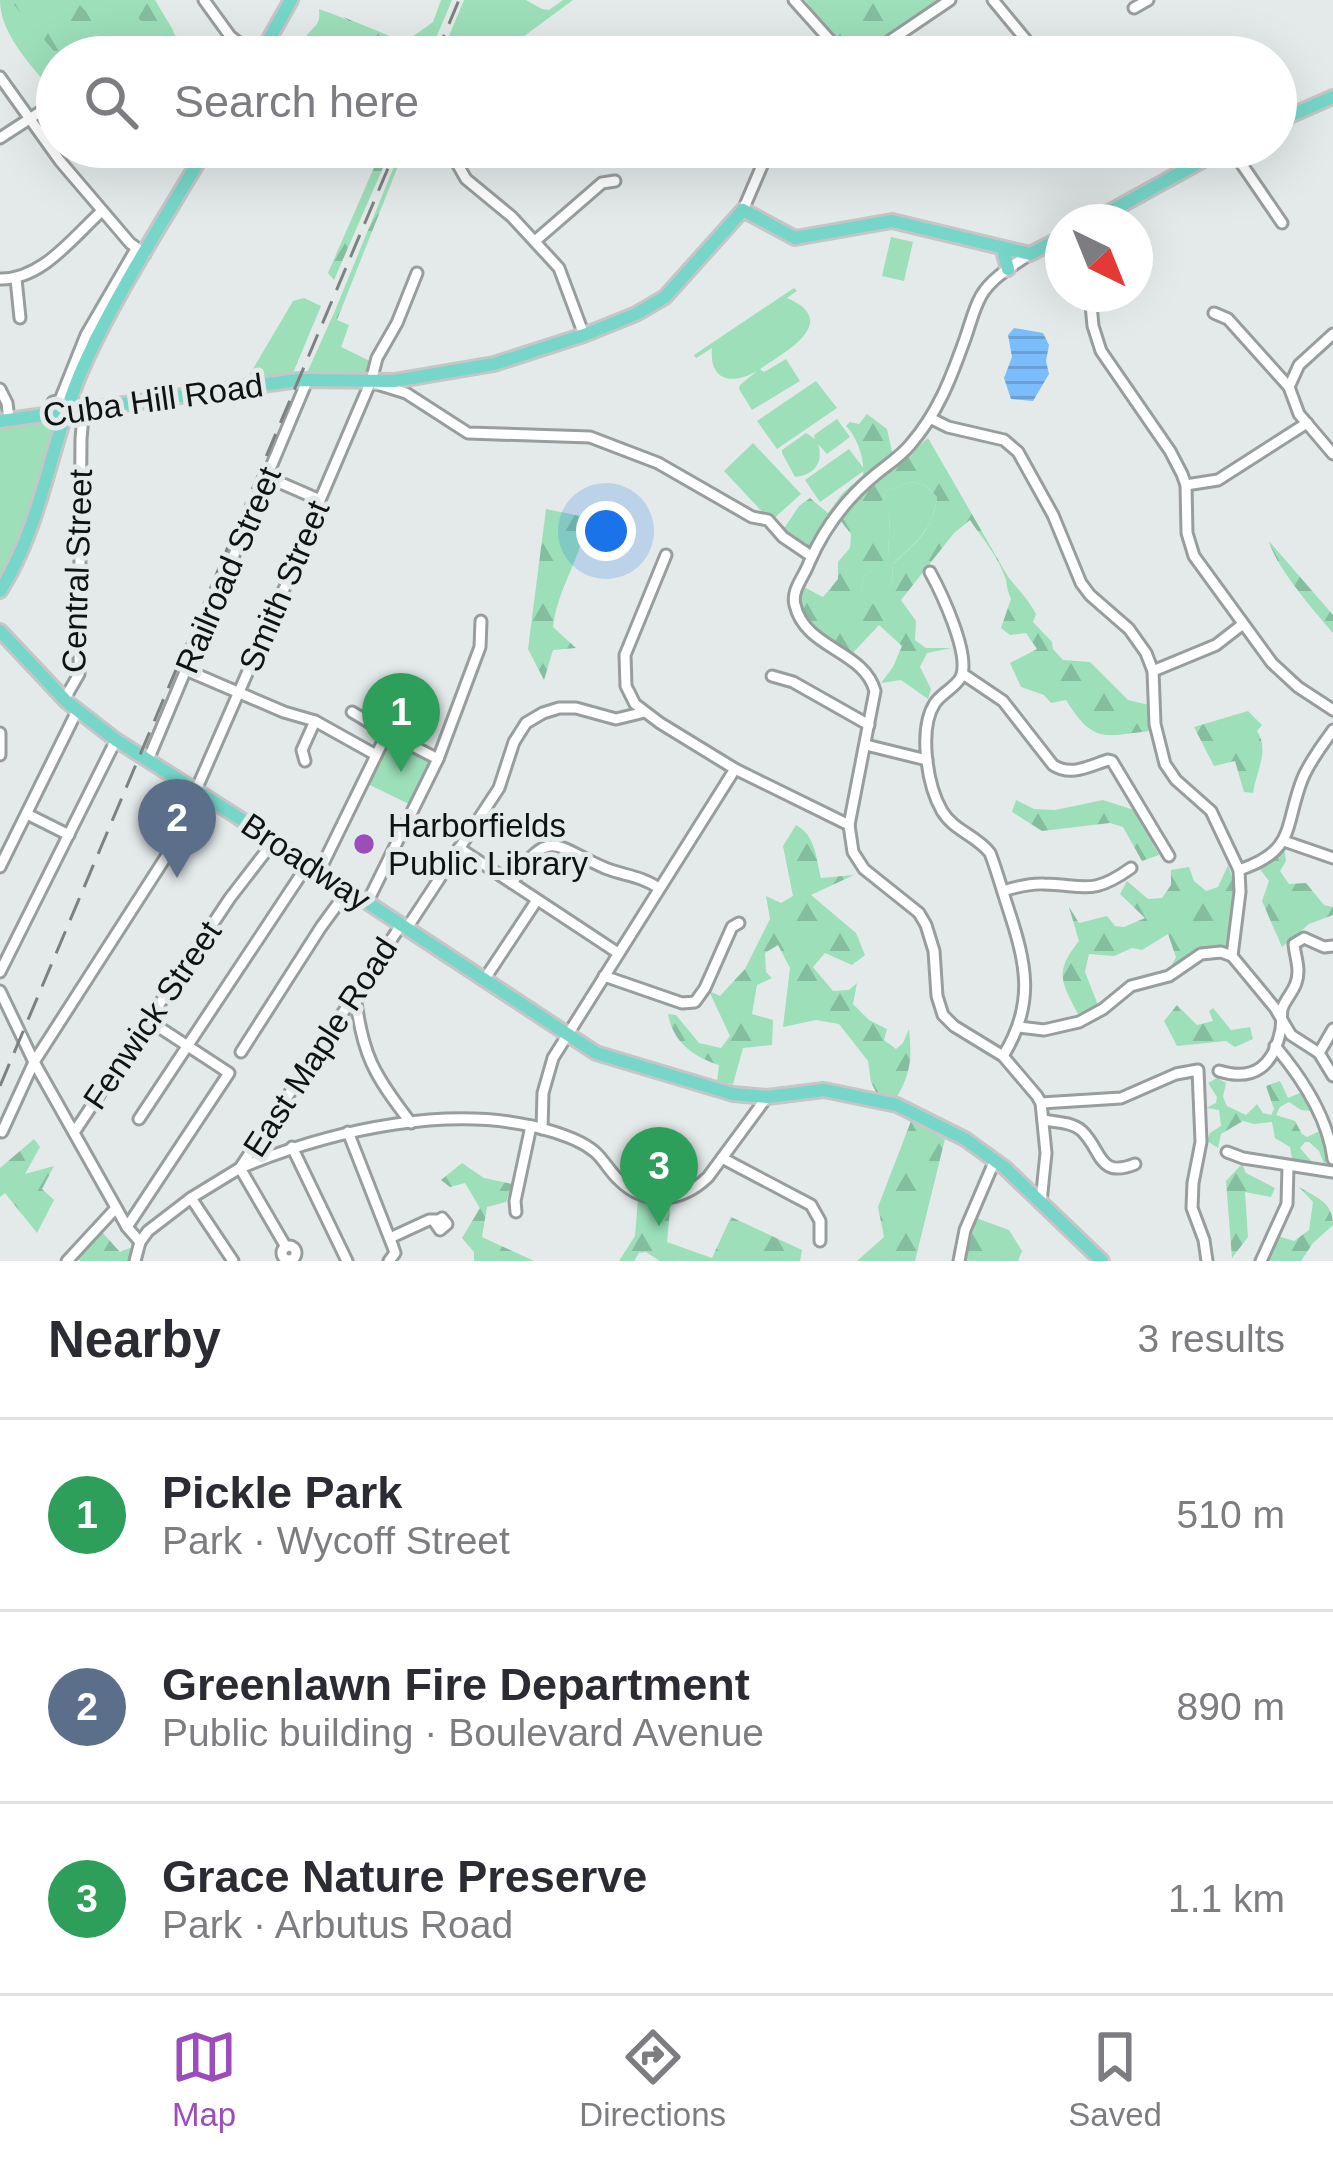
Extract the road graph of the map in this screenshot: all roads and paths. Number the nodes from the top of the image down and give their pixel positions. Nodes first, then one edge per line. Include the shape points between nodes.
1 (204, 0) edge
2 (291, 0) edge
3 (794, 0) edge
4 (950, 0) edge
5 (993, 0) edge
6 (1148, 0) edge
7 (1133, 8) dead end
8 (230, 36) edge
9 (270, 36) edge
10 (826, 36) edge
11 (897, 36) edge
12 (1023, 36) edge
13 (0, 76) edge
14 (1333, 98) edge
15 (1297, 113) edge
16 (36, 116) edge
17 (31, 120) junction
18 (36, 127) edge
19 (0, 138) edge
20 (65, 168) edge
21 (193, 168) edge
22 (460, 168) edge
23 (761, 168) edge
24 (1187, 168) edge
25 (1244, 168) edge
26 (615, 181) dead end
27 (1123, 204) edge
28 (743, 210) junction
29 (102, 211) junction
30 (1282, 223) dead end
31 (535, 241) junction
32 (1045, 246) edge
33 (1006, 248) junction
34 (140, 251) junction
35 (1030, 254) junction
36 (1008, 269) junction
37 (418, 273) dead end
38 (0, 279) edge
39 (16, 279) junction
40 (1092, 312) edge
41 (1214, 314) dead end
42 (20, 318) dead end
43 (1333, 334) edge
44 (584, 335) junction
45 (81, 373) junction
46 (415, 379) junction
47 (303, 380) junction
48 (371, 381) junction
49 (1289, 387) junction
50 (0, 389) edge
51 (406, 393) junction
52 (53, 402) dead end
53 (95, 408) junction
54 (67, 411) junction
55 (932, 419) junction
56 (4, 420) edge
57 (1306, 423) junction
58 (81, 439) junction
59 (1333, 454) edge
60 (267, 476) junction
61 (1186, 485) junction
62 (320, 500) junction
63 (666, 555) dead end
64 (811, 556) junction
65 (930, 572) dead end
66 (0, 591) edge
67 (481, 621) dead end
68 (1243, 624) junction
69 (0, 631) edge
70 (186, 670) junction
71 (1153, 670) junction
72 (962, 674) junction
73 (772, 676) dead end
74 (239, 691) junction
75 (64, 700) junction
76 (1333, 710) edge
77 (77, 711) junction
78 (352, 712) dead end
79 (645, 712) junction
80 (315, 721) junction
81 (869, 725) junction
82 (1333, 730) edge
83 (0, 733) edge
84 (387, 733) junction
85 (116, 740) junction
86 (866, 746) junction
87 (0, 755) edge
88 (376, 755) junction
89 (438, 759) junction
90 (148, 760) junction
91 (927, 760) junction
92 (305, 761) dead end
93 (735, 769) junction
94 (200, 793) junction
95 (27, 814) junction
96 (849, 826) junction
97 (69, 835) junction
98 (274, 841) junction
99 (1285, 841) junction
100 (459, 848) junction
101 (1169, 856) dead end
102 (1333, 858) edge
103 (0, 867) edge
104 (313, 868) junction
105 (1131, 868) dead end
106 (1239, 870) junction
107 (512, 883) junction
108 (659, 888) junction
109 (348, 890) junction
110 (1003, 891) junction
111 (537, 900) junction
112 (367, 903) junction
113 (739, 923) dead end
114 (404, 927) junction
115 (1333, 946) edge
116 (618, 953) junction
117 (1232, 956) junction
118 (0, 972) edge
119 (604, 976) junction
120 (484, 980) junction
121 (0, 992) edge
122 (356, 994) junction
123 (148, 1020) junction
124 (1282, 1022) junction
125 (1019, 1027) junction
126 (1333, 1029) edge
127 (567, 1035) junction
128 (187, 1046) junction
129 (1275, 1046) junction
130 (241, 1052) dead end
131 (1319, 1053) junction
132 (1003, 1056) junction
133 (34, 1061) junction
134 (1219, 1071) dead end
135 (1333, 1076) edge
136 (767, 1097) junction
137 (1041, 1103) junction
138 (139, 1119) dead end
139 (1043, 1120) junction
140 (411, 1123) junction
141 (541, 1123) junction
142 (530, 1127) junction
143 (2, 1132) edge
144 (75, 1132) junction
145 (348, 1132) junction
146 (292, 1148) junction
147 (1227, 1152) dead end
148 (722, 1158) junction
149 (1333, 1159) edge
150 (995, 1160) junction
151 (1135, 1164) dead end
152 (1288, 1166) junction
153 (240, 1168) junction
154 (1333, 1172) edge
155 (191, 1198) junction
156 (1041, 1202) junction
157 (116, 1208) junction
158 (516, 1212) dead end
159 (437, 1220) dead end
160 (127, 1227) junction
161 (390, 1238) junction
162 (820, 1241) dead end
163 (140, 1242) junction
164 (286, 1247) dead end
165 (67, 1261) edge
166 (135, 1261) edge
167 (233, 1261) edge
168 (347, 1261) edge
169 (389, 1261) edge
170 (959, 1261) edge
171 (1102, 1261) edge
172 (1207, 1261) edge
173 (1261, 1261) edge

1 - 8 street
2 - 9 main road
3 - 10 street
4 - 11 street
5 - 12 street
6 - 7 street
13 - 17 street
14 - 15 main road
16 - 17 street
17 - 18 street
17 - 19 street
20 - 29 street
21 - 34 main road
22 - 31 street
23 - 28 street
24 - 27 main road
25 - 30 street
26 - 31 street via 602,183
28 - 33 main road via 795,238 892,221
28 - 44 main road, Cuba Hill Road via 665,297
29 - 34 street
29 - 39 street
31 - 44 street via 559,268
32 - 35 main road
33 - 35 main road
33 - 36 main road
34 - 45 main road
34 - 52 street
35 - 36 street
36 - 55 street via 982,294
37 - 48 street, Smith Street
38 - 39 street
39 - 42 street
40 - 61 street via 1101,351
41 - 49 street via 1228,319
43 - 49 street via 1299,365
44 - 46 main road, Cuba Hill Road
45 - 53 main road via 78,398
45 - 54 main road
46 - 48 main road, Cuba Hill Road
46 - 51 main road
47 - 48 main road, Cuba Hill Road
47 - 53 main road, Cuba Hill Road
47 - 60 street, Railroad Street
48 - 51 street
48 - 62 street, Smith Street
49 - 57 street
50 - 56 street
51 - 64 street via 468,433 590,437 658,463 768,520
53 - 54 main road, Cuba Hill Road
53 - 58 street, Central Street via 83,416
54 - 56 main road, Cuba Hill Road
54 - 58 street, Central Street
54 - 66 main road via 31,526
55 - 64 street via 845,502
55 - 71 street via 1004,440 1018,452 1081,583 1130,629
57 - 59 street
57 - 61 street via 1218,480
58 - 75 street, Central Street via 80,674
60 - 62 street
60 - 70 street, Railroad Street
61 - 68 street via 1194,556
62 - 74 street, Smith Street
63 - 79 street via 625,655 626,686
64 - 81 street via 794,601 818,640 872,681
65 - 72 street via 962,653
67 - 89 street via 480,646
68 - 71 street via 1216,645
68 - 76 street via 1285,676
69 - 75 main road, Broadway
70 - 74 street
70 - 90 street, Railroad Street
71 - 106 street via 1165,764 1211,811
72 - 91 street via 932,706
72 - 101 street via 1003,701 1063,771 1112,761
73 - 81 street
74 - 80 street
74 - 94 street, Smith Street
75 - 77 main road, Broadway
77 - 85 main road, Broadway
77 - 95 street
78 - 84 street
79 - 93 street
79 - 100 street, East Maple Road via 616,719 560,707 534,717
80 - 88 street
80 - 92 street
81 - 86 street
82 - 99 street via 1306,770
83 - 87 street
84 - 88 street
84 - 89 street
85 - 90 main road, Broadway
85 - 97 street
86 - 91 street
86 - 96 street
88 - 104 street
89 - 112 street
90 - 94 main road, Broadway
91 - 110 street via 938,804 984,846
93 - 96 street
93 - 108 street
94 - 98 main road, Broadway
94 - 133 street, Smith Street
95 - 97 street
95 - 103 street
96 - 132 street via 858,862 926,925 943,1015
97 - 118 street
98 - 104 main road, Broadway
98 - 123 street, Fenwick Street
99 - 102 street
99 - 106 street
100 - 107 street
100 - 114 street, East Maple Road
104 - 109 main road, Broadway
104 - 128 street
105 - 110 street via 1090,887
106 - 117 street
107 - 108 street via 534,854 560,845
107 - 111 street
108 - 116 street
109 - 112 main road, Broadway
109 - 130 street
110 - 125 street via 1024,964
111 - 116 street
111 - 120 street
112 - 114 main road, Broadway
113 - 119 street via 695,1002
114 - 120 main road, Broadway
114 - 122 street, East Maple Road
115 - 124 street via 1304,938 1294,944 1298,974
116 - 119 street
117 - 124 street
117 - 125 street via 1202,955 1169,976 1131,986 1076,1023
119 - 127 street
120 - 127 main road, Broadway
121 - 133 street
122 - 140 street via 368,1058
122 - 153 street, East Maple Road
123 - 128 street
123 - 144 street, Fenwick Street
124 - 129 street
124 - 131 street
125 - 132 street
126 - 131 street
127 - 136 main road, Broadway via 596,1053
127 - 141 street via 547,1077
128 - 138 street
128 - 160 street via 229,1072
129 - 134 street via 1256,1072
129 - 149 street via 1310,1093
131 - 135 street
132 - 137 street
133 - 143 street, Smith Street
133 - 144 street
136 - 148 street
136 - 150 main road, Broadway via 824,1090 897,1105
137 - 139 street
137 - 172 street via 1121,1098 1198,1070 1202,1142 1192,1208
139 - 151 street via 1076,1127 1113,1168
139 - 156 street
140 - 142 street
140 - 145 street
141 - 142 street
141 - 148 street via 591,1149 631,1191 662,1199 698,1186
142 - 158 street
144 - 157 street
145 - 146 street
145 - 161 street
146 - 153 street
146 - 168 street
147 - 152 street
148 - 162 street via 812,1204
150 - 156 main road, Broadway
150 - 170 street
152 - 154 street
152 - 173 street via 1288,1204
153 - 155 street, East Maple Road
153 - 164 street
155 - 163 street, East Maple Road
155 - 167 street
156 - 171 main road, Broadway
157 - 160 street
157 - 165 street
159 - 161 street
160 - 163 street
161 - 169 street
163 - 166 street

